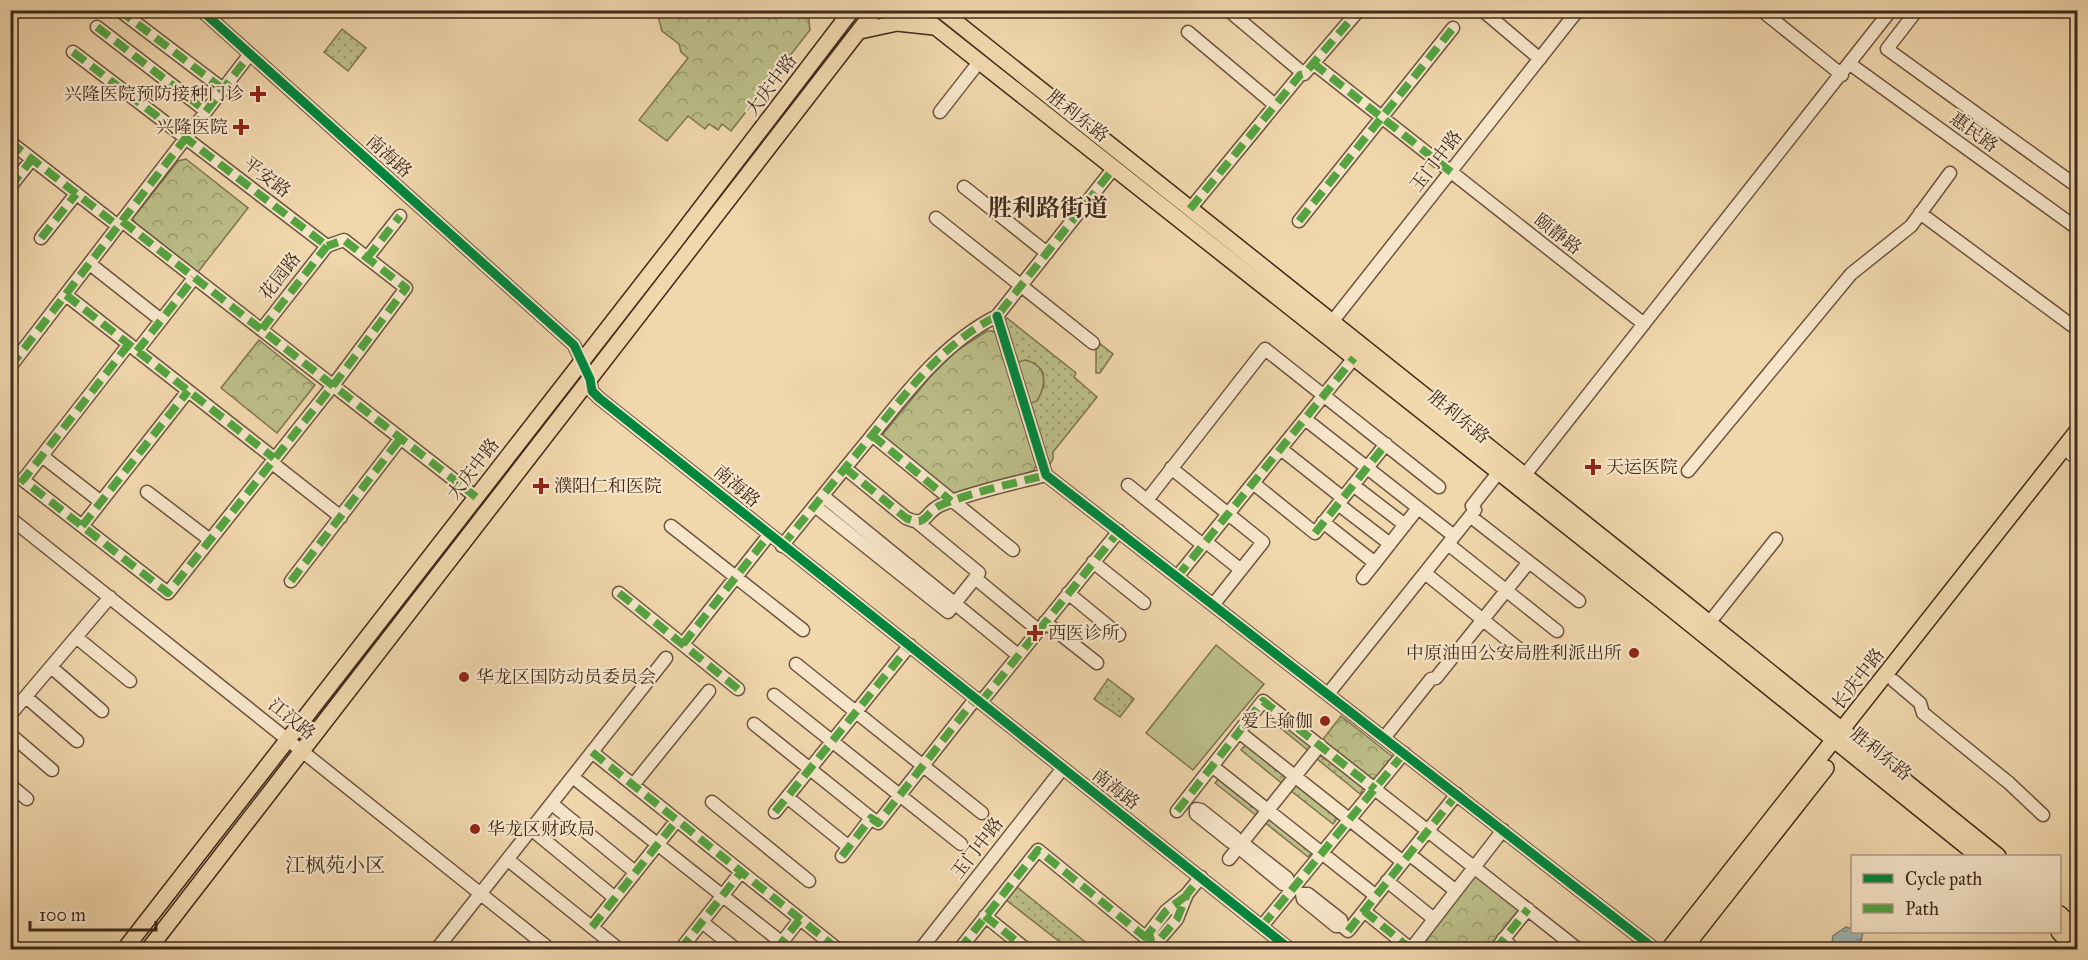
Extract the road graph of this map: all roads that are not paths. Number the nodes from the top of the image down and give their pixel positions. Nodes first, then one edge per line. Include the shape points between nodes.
1 (119, 10) edge
2 (201, 10) edge
3 (875, 10) edge
4 (914, 10) edge
5 (941, 10) edge
6 (1228, 10) edge
7 (1359, 10) edge
8 (1482, 10) edge
9 (1578, 10) edge
10 (1761, 10) edge
11 (1891, 10) edge
12 (1917, 10) edge
13 (848, 13) edge
14 (97, 27) dead end
15 (935, 27) junction
16 (1453, 28) dead end
17 (860, 31) junction
18 (1188, 32) dead end
19 (73, 52) dead end
20 (250, 54) junction
21 (1540, 59) junction
22 (979, 62) junction
23 (1313, 63) junction
24 (1850, 64) junction
25 (1304, 74) junction
26 (1842, 75) junction
27 (223, 89) junction
28 (1275, 105) junction
29 (206, 111) junction
30 (940, 112) dead end
31 (1382, 118) junction
32 (185, 138) junction
33 (10, 142) edge
34 (32, 159) junction
35 (1113, 169) junction
36 (1450, 172) junction
37 (1950, 173) dead end
38 (10, 187) edge
39 (964, 187) dead end
40 (2078, 187) edge
41 (76, 194) junction
42 (1190, 209) junction
43 (1920, 213) junction
44 (400, 216) dead end
45 (936, 218) dead end
46 (1299, 220) dead end
47 (120, 224) junction
48 (2078, 229) edge
49 (41, 238) dead end
50 (327, 246) junction
51 (1047, 253) junction
52 (367, 258) junction
53 (90, 264) junction
54 (194, 278) junction
55 (1021, 286) junction
56 (66, 295) junction
57 (997, 316) junction
58 (161, 320) junction
59 (1644, 324) junction
60 (1327, 328) junction
61 (262, 329) junction
62 (2078, 330) edge
63 (1093, 343) dead end
64 (133, 348) junction
65 (1353, 358) junction
66 (581, 362) junction
67 (10, 367) edge
68 (590, 379) junction
69 (331, 384) junction
70 (188, 391) junction
71 (1324, 395) junction
72 (1305, 419) junction
73 (2078, 430) edge
74 (872, 435) junction
75 (400, 439) junction
76 (1386, 444) junction
77 (1281, 448) junction
78 (2075, 453) edge
79 (42, 456) junction
80 (272, 460) junction
81 (845, 468) junction
82 (1172, 468) junction
83 (1367, 468) junction
84 (1688, 471) dead end
85 (1498, 473) junction
86 (1046, 474) junction
87 (1524, 476) junction
88 (1253, 483) junction
89 (1128, 485) dead end
90 (1353, 485) junction
91 (1439, 487) dead end
92 (147, 492) dead end
93 (476, 498) junction
94 (1147, 500) junction
95 (819, 501) junction
96 (951, 501) junction
97 (1340, 501) junction
98 (101, 502) junction
99 (1418, 508) junction
100 (1228, 514) junction
101 (1470, 516) junction
102 (341, 517) junction
103 (10, 518) edge
104 (917, 522) junction
105 (1323, 522) junction
106 (671, 525) dead end
107 (1405, 525) junction
108 (82, 526) junction
109 (1119, 531) junction
110 (769, 535) junction
111 (1776, 539) dead end
112 (210, 540) junction
113 (1451, 540) junction
114 (1204, 544) junction
115 (1390, 544) junction
116 (782, 546) junction
117 (1013, 550) dead end
118 (1093, 562) junction
119 (1529, 562) junction
120 (1375, 563) junction
121 (1241, 570) junction
122 (1425, 573) junction
123 (736, 577) junction
124 (1177, 577) junction
125 (975, 578) junction
126 (1363, 578) dead end
127 (291, 581) dead end
128 (1507, 590) junction
129 (619, 593) dead end
130 (1068, 593) junction
131 (110, 597) junction
132 (1578, 601) dead end
133 (955, 603) junction
134 (1144, 603) dead end
135 (1213, 604) junction
136 (1483, 620) junction
137 (1709, 623) junction
138 (1042, 626) junction
139 (803, 630) dead end
140 (1557, 631) dead end
141 (1119, 634) dead end
142 (76, 637) junction
143 (683, 644) junction
144 (910, 645) junction
145 (1519, 649) dead end
146 (1018, 655) junction
147 (666, 658) dead end
148 (1097, 663) dead end
149 (796, 664) dead end
150 (51, 668) junction
151 (130, 681) dead end
152 (1894, 681) junction
153 (738, 689) dead end
154 (709, 691) dead end
155 (1328, 694) junction
156 (774, 695) dead end
157 (26, 698) junction
158 (979, 700) junction
159 (102, 711) dead end
160 (856, 711) junction
161 (10, 715) edge
162 (754, 724) dead end
163 (1239, 732) junction
164 (10, 734) edge
165 (1384, 738) junction
166 (1842, 739) junction
167 (288, 740) junction
168 (77, 741) dead end
169 (832, 741) junction
170 (1320, 745) junction
171 (303, 751) junction
172 (592, 752) junction
173 (1404, 753) junction
174 (923, 766) junction
175 (1212, 766) junction
176 (1063, 768) junction
177 (810, 769) junction
178 (52, 770) dead end
179 (1295, 776) junction
180 (579, 782) dead end
181 (10, 784) edge
182 (633, 785) junction
183 (1375, 789) junction
184 (1456, 794) junction
185 (900, 795) junction
186 (787, 797) junction
187 (27, 799) dead end
188 (1185, 800) junction
189 (712, 802) dead end
190 (557, 808) dead end
191 (1268, 810) junction
192 (1177, 811) dead end
193 (775, 812) dead end
194 (982, 813) dead end
195 (2043, 815) dead end
196 (871, 818) junction
197 (676, 820) junction
198 (1350, 820) junction
199 (1428, 830) junction
200 (1503, 830) junction
201 (536, 833) dead end
202 (657, 844) junction
203 (961, 844) dead end
204 (1239, 844) junction
205 (1322, 853) junction
206 (1977, 855) edge
207 (1997, 855) edge
208 (1406, 858) junction
209 (1228, 859) dead end
210 (512, 863) dead end
211 (1474, 867) junction
212 (635, 872) junction
213 (741, 872) junction
214 (1201, 877) junction
215 (809, 881) dead end
216 (1387, 881) junction
217 (1294, 888) junction
218 (1456, 891) junction
219 (480, 893) junction
220 (722, 896) junction
221 (1376, 896) junction
222 (615, 898) junction
223 (1528, 909) junction
224 (1364, 911) junction
225 (2061, 915) edge
226 (986, 916) junction
227 (800, 919) junction
228 (1434, 919) junction
229 (702, 922) junction
230 (1262, 926) junction
231 (592, 927) junction
232 (2078, 932) edge
233 (2060, 933) edge
234 (1499, 944) edge
235 (778, 946) edge
236 (835, 947) dead end
237 (1152, 947) edge
238 (682, 949) edge
239 (1411, 949) edge
240 (124, 950) edge
241 (148, 950) edge
242 (436, 950) edge
243 (551, 950) edge
244 (620, 950) edge
245 (737, 950) edge
246 (920, 950) edge
247 (959, 950) edge
248 (1027, 950) edge
249 (1292, 950) edge
250 (1515, 950) edge
251 (1580, 950) edge
252 (1656, 950) edge
253 (1668, 950) edge
254 (1683, 950) edge
255 (2076, 950) edge

1 - 27 street
2 - 20 street, 南海路
3 - 17 main road, 大庆中路
4 - 15 main road, 胜利东路
5 - 42 main road, 胜利东路
6 - 25 street
7 - 23 street
8 - 21 street
9 - 21 street, 玉门中路
10 - 26 street
11 - 24 street
12 - 40 street via 1887,49
13 - 66 main road, 大庆中路
14 - 29 street
15 - 17 main road via 897,23
15 - 22 main road, 胜利东路
16 - 31 street
17 - 68 main road, 大庆中路
18 - 28 street
19 - 32 street, 平安路
20 - 27 street
20 - 66 street, 南海路 via 574,345
21 - 36 street, 玉门中路
22 - 30 street
22 - 35 main road, 胜利东路
23 - 25 street
23 - 31 street, 颐静路
24 - 26 street
24 - 48 street, 惠民路
25 - 28 street
26 - 59 street
27 - 29 street
28 - 42 street
29 - 32 street
31 - 36 street, 颐静路
31 - 46 street
32 - 47 street
32 - 50 street, 平安路
33 - 34 street
34 - 38 street
34 - 41 street
35 - 51 street
35 - 60 main road, 胜利东路
36 - 59 street, 颐静路
36 - 60 street, 玉门中路
37 - 43 street
39 - 51 street
41 - 47 street
41 - 49 street
42 - 60 main road, 胜利东路
43 - 62 street
43 - 84 street via 1911,226 1851,274
44 - 52 street
45 - 55 street
47 - 53 street
47 - 54 street
50 - 52 street via 344,240
50 - 61 street, 花园路
51 - 55 street
52 - 69 street via 406,288
53 - 56 street
53 - 58 street
54 - 58 street
54 - 61 street
55 - 57 street
55 - 63 street
56 - 64 street
56 - 67 street
57 - 74 street via 945,352
57 - 86 street
58 - 64 street
59 - 87 street
60 - 65 main road, 胜利东路
60 - 87 main road, 胜利东路
61 - 69 street
64 - 70 street
64 - 79 street
65 - 71 street
65 - 85 main road, 胜利东路
66 - 68 street, 南海路
66 - 93 main road, 大庆中路
68 - 110 street, 南海路 via 592,391 599,398
68 - 171 main road, 大庆中路
69 - 75 street
69 - 80 street
70 - 80 street
70 - 98 street
71 - 72 street
71 - 76 street
71 - 82 street via 1265,349
72 - 77 street
72 - 83 street
73 - 166 main road, 长庆中路
74 - 81 street
74 - 96 street
75 - 93 street
75 - 102 street
76 - 83 street
76 - 91 street
77 - 88 street
77 - 97 street
78 - 152 main road, 长庆中路
79 - 98 street
79 - 108 street via 23,480
80 - 102 street
80 - 112 street
81 - 95 street
81 - 104 street via 906,518
82 - 94 street
82 - 100 street
83 - 90 street
83 - 99 street
85 - 101 street via 1472,506 1475,510
85 - 166 main road, 胜利东路
86 - 96 street
86 - 109 street
87 - 137 main road, 胜利东路
88 - 100 street
88 - 105 street via 1315,533
89 - 94 street
90 - 97 street
90 - 107 street
92 - 112 street
93 - 167 main road, 大庆中路
94 - 114 street
95 - 116 street
95 - 133 street via 948,612
96 - 104 street via 935,507
96 - 117 street
97 - 105 street
97 - 115 street
98 - 108 street
99 - 107 street
99 - 113 street
100 - 114 street
100 - 121 street via 1263,542
101 - 113 street
101 - 119 street
102 - 127 street
103 - 131 street, 江汉路
104 - 125 street via 979,573
105 - 120 street
106 - 123 street
107 - 115 street
108 - 112 street via 168,593
109 - 118 street
109 - 124 street
110 - 116 street, 南海路
110 - 123 street
111 - 137 street
113 - 122 street
113 - 128 street
114 - 121 street
114 - 124 street
115 - 120 street
116 - 144 street, 南海路
118 - 130 street
118 - 134 street
119 - 128 street
119 - 132 street
120 - 126 street
121 - 135 street
122 - 136 street
122 - 155 street
123 - 139 street
123 - 143 street
124 - 135 street
125 - 133 street
125 - 138 street
128 - 136 street
128 - 140 street
129 - 143 street
130 - 138 street
130 - 141 street
131 - 142 street
131 - 167 street, 江汉路
133 - 146 street
135 - 155 street
136 - 145 street
136 - 165 street
137 - 166 main road, 胜利东路
138 - 146 street
138 - 148 street
142 - 150 street
142 - 151 street
143 - 153 street
144 - 158 street, 南海路
144 - 160 street
146 - 158 street
147 - 172 street
149 - 160 street
150 - 157 street
150 - 159 street
152 - 166 main road, 长庆中路
152 - 195 street via 1920,703 1923,713
154 - 182 street
155 - 165 street
156 - 169 street
157 - 161 street
157 - 168 street
158 - 174 street
158 - 176 street, 南海路
160 - 169 street
160 - 174 street
162 - 177 street
163 - 170 street via 1263,701
163 - 175 street
163 - 179 street
164 - 178 street
165 - 173 street
166 - 206 main road, 胜利东路
166 - 207 main road, 胜利东路
166 - 253 main road, 长庆中路
166 - 254 main road, 长庆中路
167 - 171 street, 江汉路
167 - 240 main road, 大庆中路
169 - 177 street
169 - 185 street
170 - 179 street
170 - 183 street
171 - 219 street, 江汉路
171 - 241 main road, 大庆中路
172 - 182 street
172 - 219 street
173 - 183 street
173 - 184 street
174 - 185 street
174 - 194 street
175 - 188 street
175 - 191 street
176 - 214 street, 南海路
176 - 246 street, 玉门中路
177 - 186 street
177 - 196 street
179 - 191 street
179 - 198 street
180 - 202 street
181 - 187 street
182 - 197 street
183 - 198 street
183 - 199 street
184 - 199 street
184 - 200 street
185 - 196 street via 878,823
185 - 203 street
186 - 193 street
186 - 196 street via 845,852
188 - 192 street
188 - 204 street via 1196,809 1196,814
189 - 215 street
190 - 212 street
191 - 204 street
191 - 205 street
197 - 202 street
197 - 213 street
198 - 205 street
198 - 208 street
199 - 208 street
199 - 211 street
200 - 211 street
200 - 252 street
201 - 222 street
202 - 212 street
202 - 220 street
204 - 209 street
204 - 217 street via 1283,884
205 - 217 street
205 - 221 street
208 - 216 street
208 - 218 street
210 - 231 street
211 - 218 street
211 - 223 street
212 - 222 street
213 - 220 street
213 - 227 street
214 - 230 street, 南海路
214 - 237 street via 1187,894 1177,919
216 - 221 street
216 - 228 street
217 - 224 street via 1336,926 1348,931
217 - 230 street
218 - 228 street
219 - 242 street
219 - 243 street, 江汉路
220 - 229 street
220 - 235 street
221 - 224 street
222 - 231 street
223 - 234 street
223 - 251 street
224 - 239 street
225 - 232 main road
226 - 237 street via 1038,850
226 - 247 street
226 - 248 street
227 - 235 street
227 - 236 street
228 - 239 street
229 - 238 street
229 - 245 street
230 - 249 street, 南海路
231 - 244 street
233 - 255 main road
234 - 250 street

